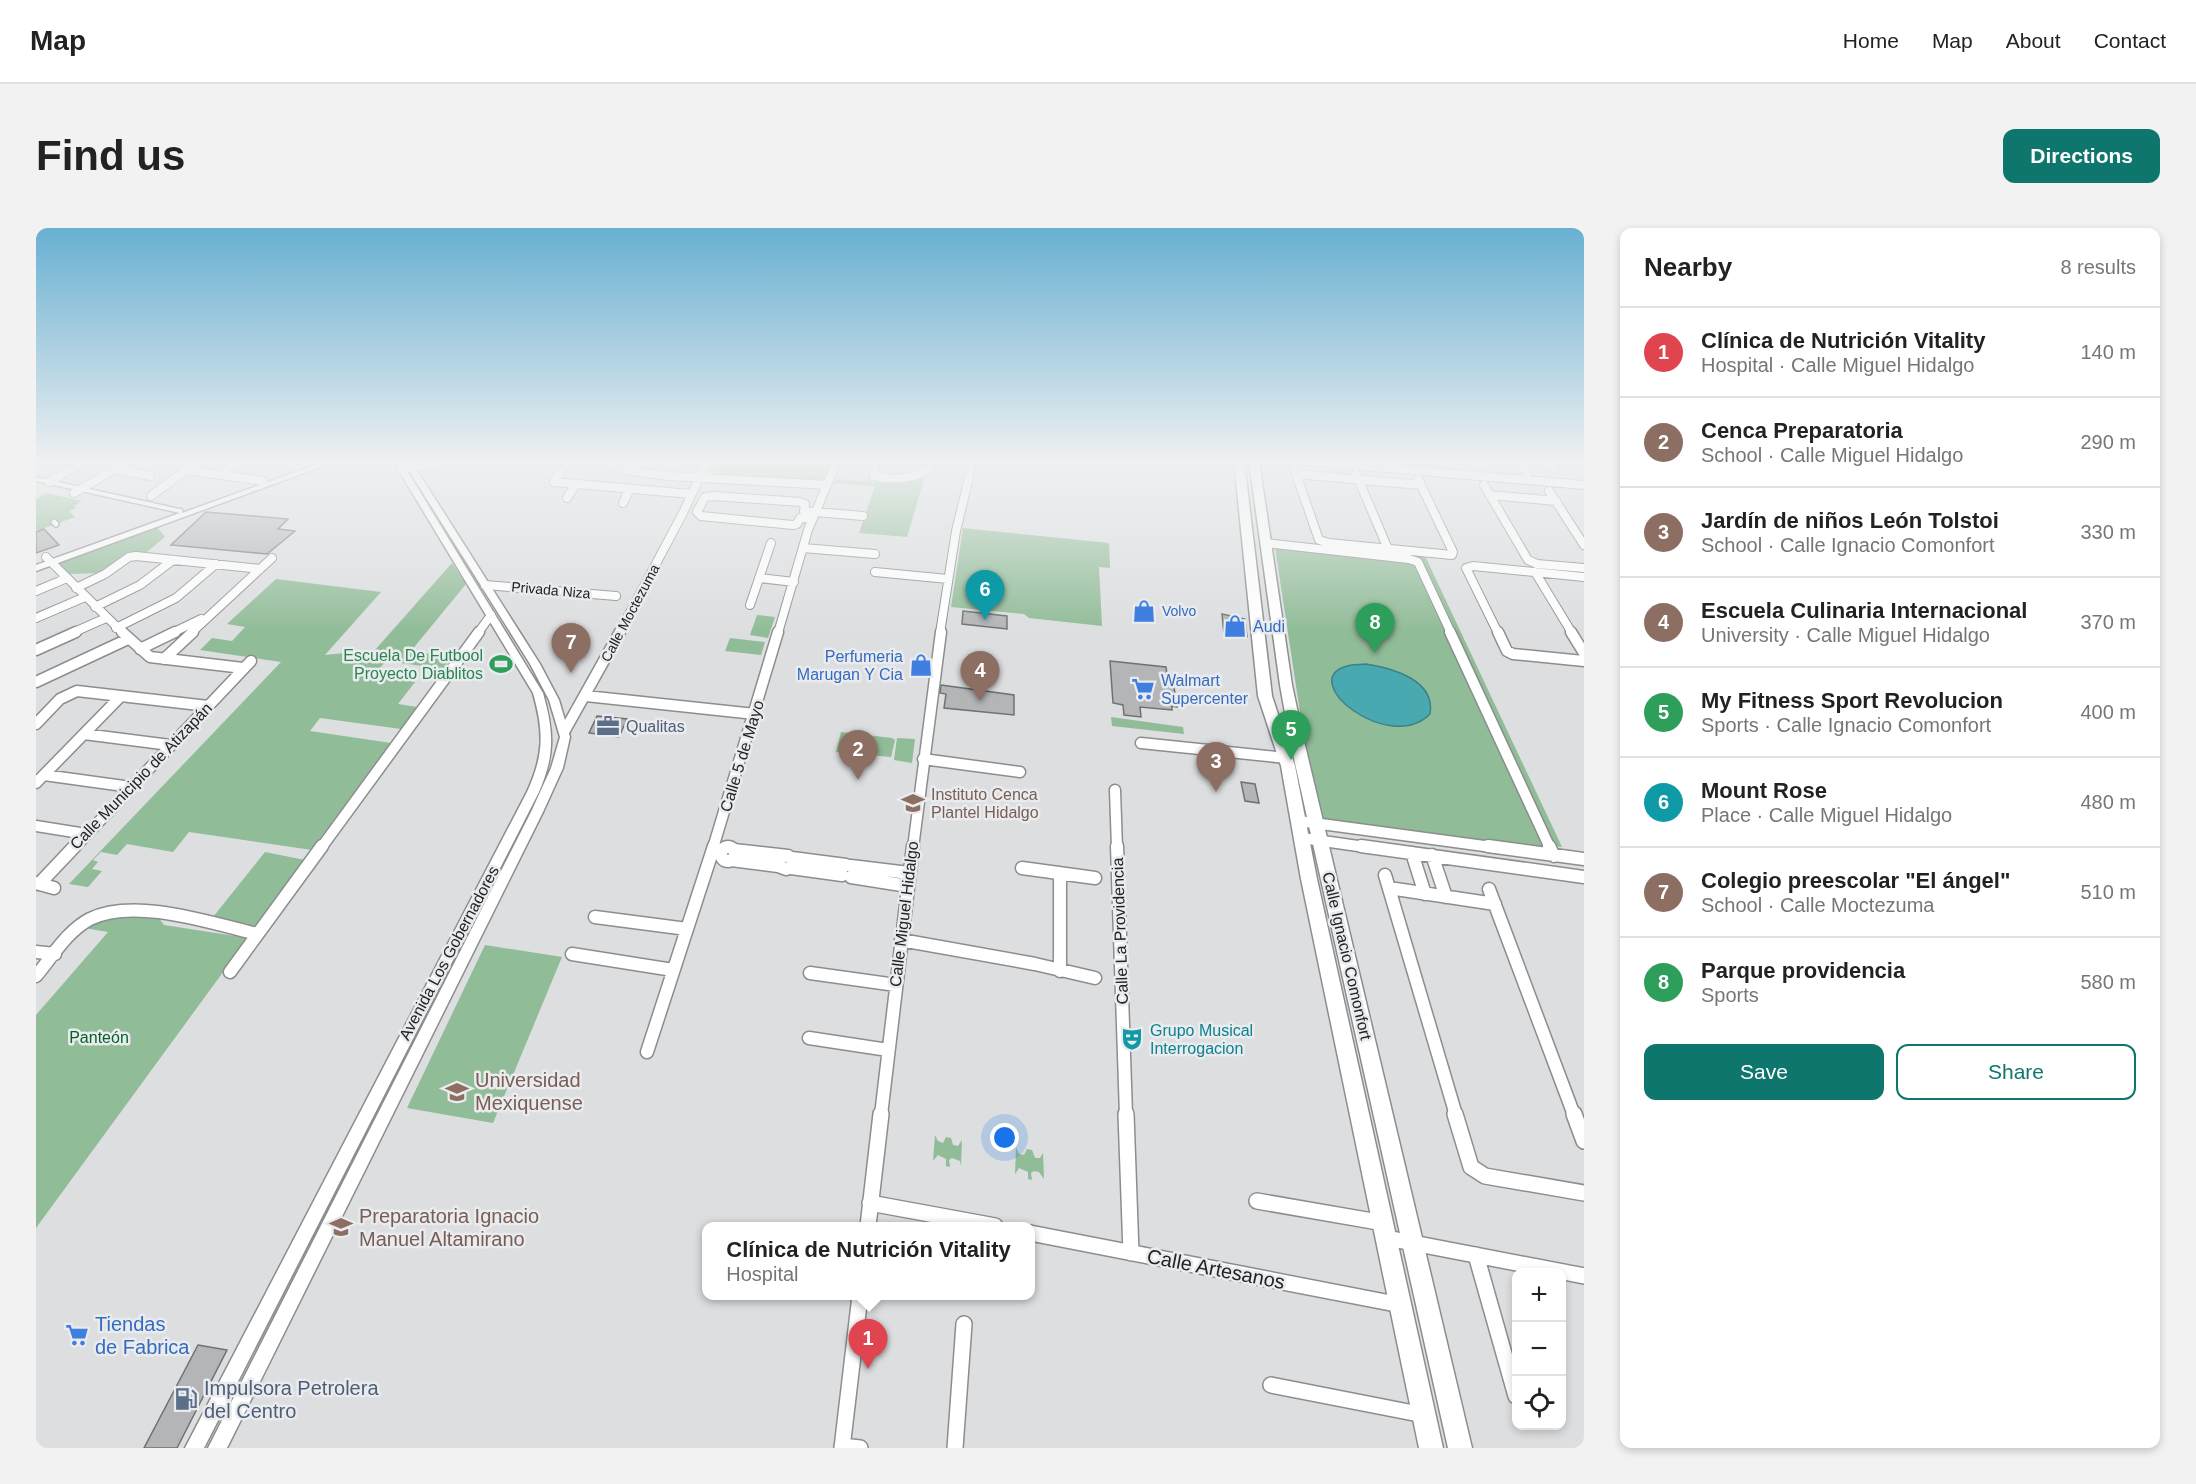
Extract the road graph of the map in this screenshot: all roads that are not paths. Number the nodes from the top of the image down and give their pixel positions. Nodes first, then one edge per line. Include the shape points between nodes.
1 (159, 518) edge
2 (169, 518) edge
3 (437, 518) edge
4 (679, 518) edge
5 (721, 518) edge
6 (800, 518) edge
7 (813, 518) edge
8 (961, 518) edge
9 (1245, 518) edge
10 (1262, 518) edge
11 (1311, 518) edge
12 (1374, 518) edge
13 (1436, 518) edge
14 (1504, 518) edge
15 (1567, 518) edge
16 (771, 543) dead end
17 (1265, 543) junction
18 (1584, 545) edge
19 (803, 548) junction
20 (1388, 549) junction
21 (875, 554) dead end
22 (272, 558) dead end
23 (48, 560) junction
24 (173, 560) junction
25 (36, 561) edge
26 (216, 564) junction
27 (36, 568) edge
28 (1584, 568) edge
29 (260, 569) junction
30 (875, 572) dead end
31 (1534, 572) junction
32 (472, 573) junction
33 (1584, 577) edge
34 (67, 578) junction
35 (759, 578) junction
36 (948, 579) junction
37 (794, 582) junction
38 (485, 585) junction
39 (76, 588) junction
40 (36, 591) edge
41 (616, 596) dead end
42 (85, 597) junction
43 (750, 605) dead end
44 (95, 607) junction
45 (210, 615) junction
46 (491, 615) junction
47 (36, 618) edge
48 (106, 618) junction
49 (116, 628) junction
50 (128, 639) junction
51 (140, 649) junction
52 (36, 650) edge
53 (1584, 653) edge
54 (164, 659) junction
55 (1584, 661) edge
56 (36, 682) edge
57 (121, 696) junction
58 (586, 696) junction
59 (208, 706) junction
60 (755, 714) junction
61 (36, 724) edge
62 (564, 732) junction
63 (84, 734) junction
64 (1141, 743) dead end
65 (170, 745) junction
66 (1286, 758) junction
67 (923, 759) junction
68 (1020, 772) dead end
69 (44, 775) junction
70 (36, 783) edge
71 (130, 787) junction
72 (1115, 790) dead end
73 (36, 826) edge
74 (1309, 831) junction
75 (86, 834) junction
76 (1414, 837) junction
77 (1453, 842) junction
78 (1416, 853) junction
79 (733, 855) dead end
80 (1432, 855) junction
81 (1554, 856) junction
82 (1458, 859) junction
83 (1584, 860) edge
84 (1022, 868) dead end
85 (848, 870) junction
86 (909, 873) junction
87 (1059, 873) junction
88 (1385, 875) dead end
89 (1584, 877) edge
90 (1095, 878) dead end
91 (37, 883) edge
92 (908, 886) junction
93 (54, 888) dead end
94 (1389, 888) junction
95 (1489, 889) dead end
96 (1425, 894) junction
97 (1446, 897) junction
98 (1495, 904) junction
99 (595, 917) dead end
100 (465, 922) junction
101 (481, 924) junction
102 (687, 929) junction
103 (257, 934) junction
104 (901, 940) junction
105 (36, 952) edge
106 (55, 954) junction
107 (572, 954) dead end
108 (673, 970) junction
109 (1060, 971) junction
110 (230, 972) dead end
111 (810, 973) dead end
112 (36, 976) edge
113 (1095, 978) dead end
114 (896, 985) junction
115 (809, 1038) dead end
116 (888, 1050) junction
117 (647, 1052) dead end
118 (1584, 1141) edge
119 (1584, 1193) edge
120 (1257, 1201) dead end
121 (870, 1203) junction
122 (868, 1222) edge
123 (969, 1222) edge
124 (1386, 1230) junction
125 (1035, 1234) edge
126 (1412, 1242) junction
127 (1131, 1252) junction
128 (1476, 1255) junction
129 (1584, 1276) edge
130 (860, 1300) edge
131 (1401, 1305) junction
132 (964, 1324) dead end
133 (1512, 1382) edge
134 (1271, 1385) dead end
135 (224, 1392) junction
136 (243, 1396) junction
137 (1424, 1415) junction
138 (842, 1447) edge
139 (194, 1448) edge
140 (217, 1448) edge
141 (860, 1448) edge
142 (956, 1448) edge
143 (1431, 1448) edge
144 (1460, 1448) edge

1 - 23 street
2 - 23 street
3 - 32 street, Avenida Los Gobernadores
4 - 58 street, Calle Moctezuma
5 - 6 street via 793,525
7 - 19 street, Calle 5 de Mayo
8 - 36 street, Calle Miguel Hidalgo
9 - 66 main road, Calle Ignacio Comonfort via 1264,696
10 - 17 main road, Calle Ignacio Comonfort
11 - 20 street via 1319,540
12 - 20 street
13 - 20 street via 1453,554
14 - 28 street via 1528,560
15 - 18 street
16 - 35 street
17 - 74 main road, Calle Ignacio Comonfort
17 - 81 street via 1418,561
19 - 21 street
19 - 37 street, Calle 5 de Mayo
22 - 29 street
23 - 25 street
23 - 27 street
23 - 34 street
24 - 26 street
24 - 39 street via 129,557
24 - 44 street via 140,585
26 - 29 street
26 - 49 street via 176,598
29 - 45 street
30 - 36 street
31 - 33 street
31 - 53 street
31 - 55 street via 1466,568 1507,651
32 - 38 street, Avenida Los Gobernadores
32 - 46 street, Avenida Los Gobernadores
34 - 39 street
34 - 40 street
35 - 37 street
35 - 43 street
36 - 67 street, Calle Miguel Hidalgo
37 - 60 street, Calle 5 de Mayo
38 - 41 street, Privada Niza
38 - 62 street, Avenida Los Gobernadores via 549,690
39 - 42 street
42 - 44 street
42 - 47 street
44 - 48 street
45 - 51 street
45 - 54 street
46 - 100 street, Avenida Los Gobernadores via 538,693 548,725 548,747 541,776
46 - 103 street
48 - 49 street
48 - 52 street
49 - 50 street
50 - 51 street
50 - 56 street
51 - 54 street via 150,657
54 - 59 street, Calle Municipio de Atizapán via 247,665
57 - 59 street
57 - 61 street via 71,692
57 - 63 street
58 - 60 street
58 - 62 street, Calle Moctezuma
59 - 65 street, Calle Municipio de Atizapán
60 - 102 street, Calle 5 de Mayo
62 - 101 street, Avenida Los Gobernadores via 561,754 548,789
63 - 65 street
63 - 69 street
64 - 66 street
65 - 71 street, Calle Municipio de Atizapán
66 - 74 main road, Calle Ignacio Comonfort
67 - 68 street
67 - 86 street, Calle Miguel Hidalgo
69 - 70 street
69 - 71 street
71 - 75 street, Calle Municipio de Atizapán
72 - 127 street, Calle La Providencia
73 - 75 street
74 - 76 street
74 - 78 street
74 - 124 main road, Calle Ignacio Comonfort
74 - 126 main road, Calle Ignacio Comonfort
75 - 91 street, Calle Municipio de Atizapán
76 - 77 street
76 - 78 street
77 - 81 street
77 - 82 street
78 - 80 street
78 - 96 street
79 - 85 street
80 - 82 street
80 - 97 street
81 - 83 street
82 - 89 street
84 - 87 street
85 - 86 street
85 - 92 street
86 - 92 street, Calle Miguel Hidalgo
87 - 90 street
87 - 109 street
88 - 94 street
91 - 93 street
92 - 104 street, Calle Miguel Hidalgo
94 - 96 street
94 - 119 street via 1471,1167 1485,1176
95 - 98 street
96 - 97 street
97 - 98 street
98 - 118 street
99 - 102 street
100 - 101 street
100 - 135 street, Avenida Los Gobernadores
101 - 136 street, Avenida Los Gobernadores
102 - 108 street, Calle 5 de Mayo
103 - 106 street via 151,911 105,914 78,928
103 - 110 street
104 - 109 street
104 - 114 street, Calle Miguel Hidalgo
105 - 106 street
106 - 112 street
107 - 108 street
108 - 117 street, Calle 5 de Mayo
109 - 113 street
111 - 114 street
114 - 116 street, Calle Miguel Hidalgo
115 - 116 street
116 - 121 street, Calle Miguel Hidalgo
120 - 124 street
121 - 122 street, Calle Miguel Hidalgo
121 - 123 street
124 - 126 street
124 - 131 main road, Calle Ignacio Comonfort
125 - 127 street, Calle Artesanos
126 - 128 street
126 - 144 main road, Calle Ignacio Comonfort
127 - 131 street, Calle Artesanos
128 - 129 street
128 - 133 street
130 - 138 street
131 - 137 main road, Calle Ignacio Comonfort
132 - 142 street
134 - 137 street
135 - 136 street
135 - 139 street, Avenida Los Gobernadores
136 - 140 street, Avenida Los Gobernadores
137 - 143 main road, Calle Ignacio Comonfort
138 - 141 street

